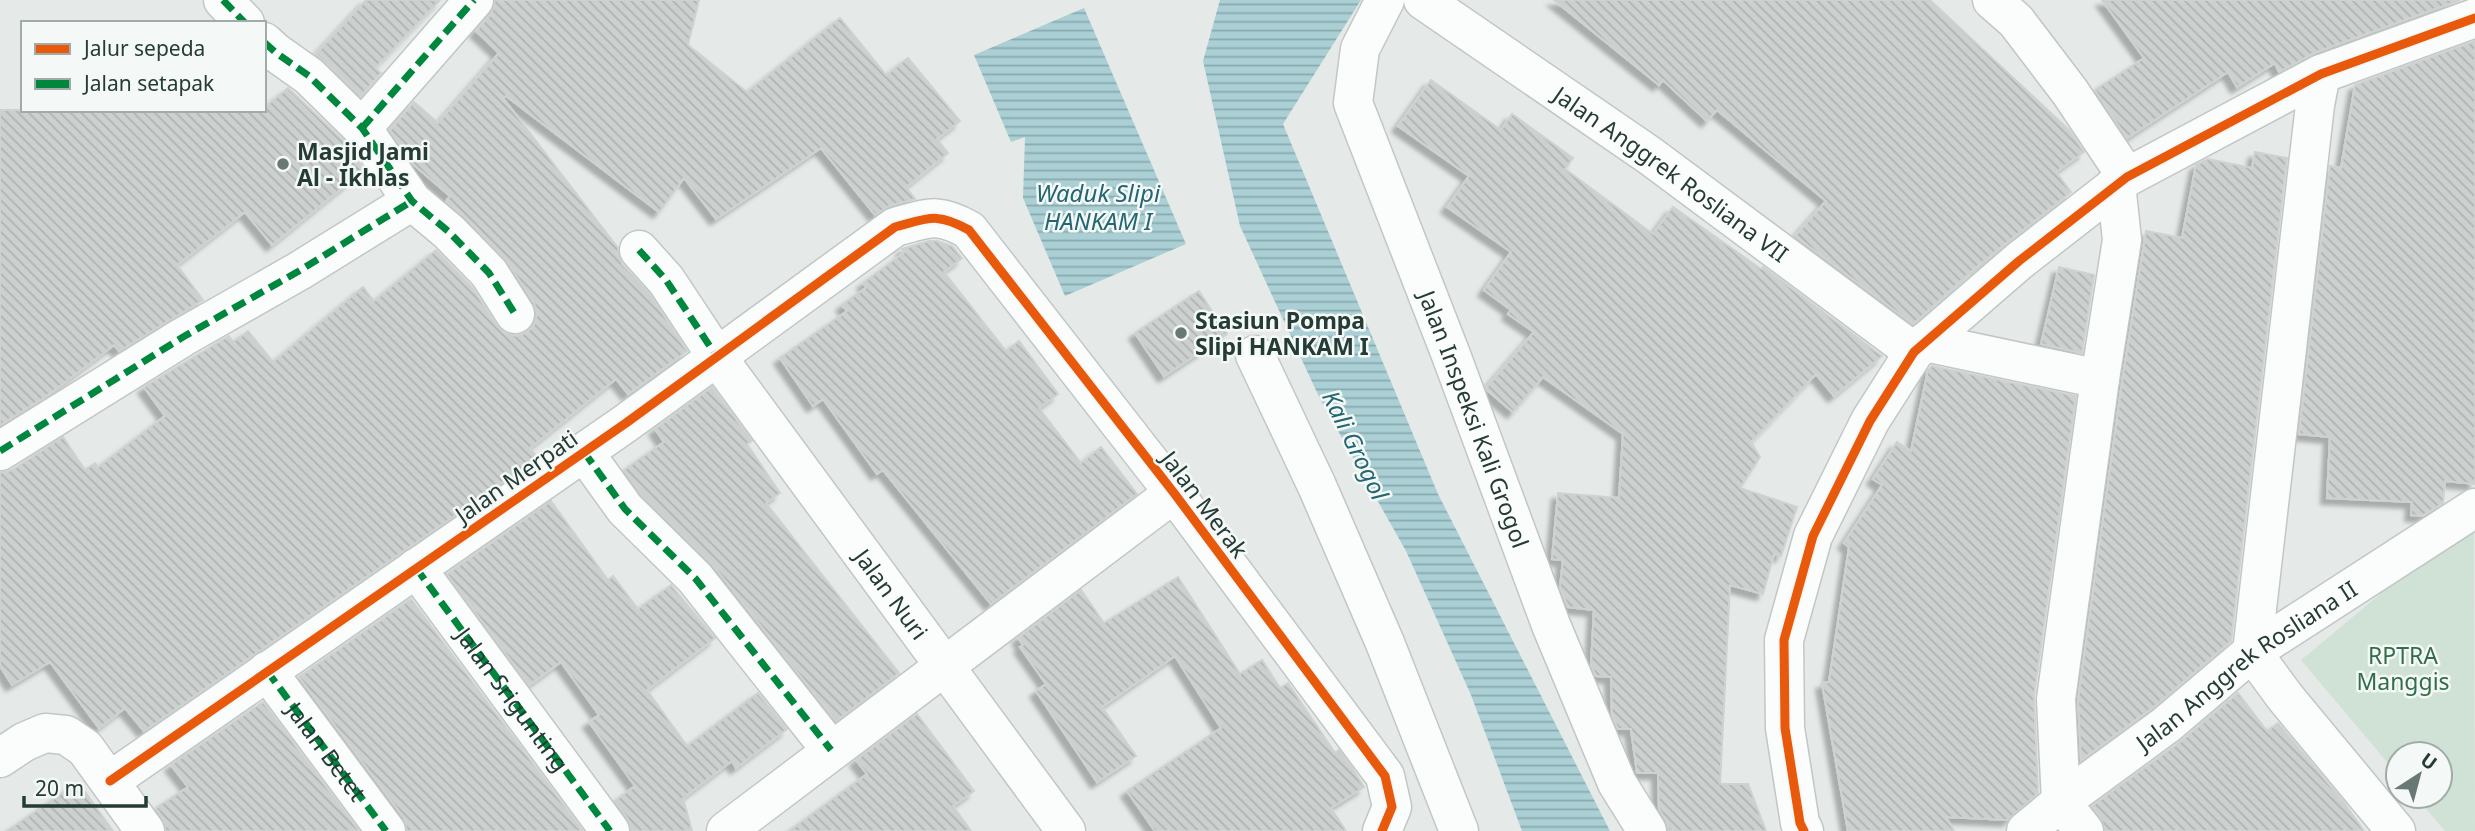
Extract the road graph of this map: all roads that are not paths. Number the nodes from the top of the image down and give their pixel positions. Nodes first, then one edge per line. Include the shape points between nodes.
1 (223, 0) edge
2 (474, 0) edge
3 (1385, 0) edge
4 (1423, 0) edge
5 (1992, 0) edge
6 (2475, 18) edge
7 (243, 21) edge
8 (266, 44) edge
9 (2321, 74) junction
10 (362, 128) junction
11 (2122, 180) junction
12 (412, 201) junction
13 (949, 219) joint
14 (639, 250) dead end
15 (516, 314) dead end
16 (1919, 347) junction
17 (1255, 355) dead end
18 (717, 357) junction
19 (2100, 379) junction
20 (0, 451) edge
21 (584, 452) junction
22 (1174, 493) junction
23 (2475, 508) edge
24 (416, 568) junction
25 (2252, 652) junction
26 (943, 666) junction
27 (267, 671) junction
28 (831, 750) junction
29 (0, 758) edge
30 (110, 781) junction
31 (2072, 817) edge
32 (145, 831) edge
33 (386, 831) edge
34 (610, 831) edge
35 (726, 831) edge
36 (1066, 831) edge
37 (1382, 831) edge
38 (1459, 831) edge
39 (1647, 831) edge
40 (1804, 831) edge
41 (2026, 831) edge
42 (2396, 831) edge

1 - 7 street
2 - 10 street
3 - 39 street, Jalan Inspeksi Kali Grogol via 1360,49 1353,103 1551,625 1617,783
4 - 16 street, Jalan Anggrek Rosliana VII
5 - 11 street via 2016,21 2070,92
6 - 9 street
8 - 10 street via 309,76
9 - 11 street
9 - 25 street
10 - 12 street
11 - 16 street
11 - 19 street via 2122,240
12 - 15 street via 489,273
12 - 20 street
13 - 18 street, Jalan Merpati via 928,218 895,227
13 - 22 street, Jalan Merak via 969,230
14 - 18 street, Jalan Nuri via 666,281
16 - 19 street
16 - 40 street via 1870,421 1813,536 1784,640 1785,728
17 - 38 street via 1385,643
18 - 21 street, Jalan Merpati
18 - 26 street, Jalan Nuri
19 - 31 street via 2056,699
21 - 24 street, Jalan Merpati
21 - 28 street via 625,509 703,587
22 - 26 street
22 - 37 street, Jalan Merak via 1385,776 1392,807
23 - 25 street, Jalan Anggrek Rosliana II
24 - 27 street, Jalan Merpati
24 - 34 street, Jalan Srigunting
25 - 31 street, Jalan Anggrek Rosliana II via 2166,726
25 - 42 street
26 - 28 street
26 - 36 street, Jalan Nuri
27 - 30 street, Jalan Merpati
27 - 33 street, Jalan Betet
28 - 35 street
29 - 30 street via 45,733 66,735 85,748
30 - 32 street
31 - 41 street, Jalan Anggrek Rosliana II

